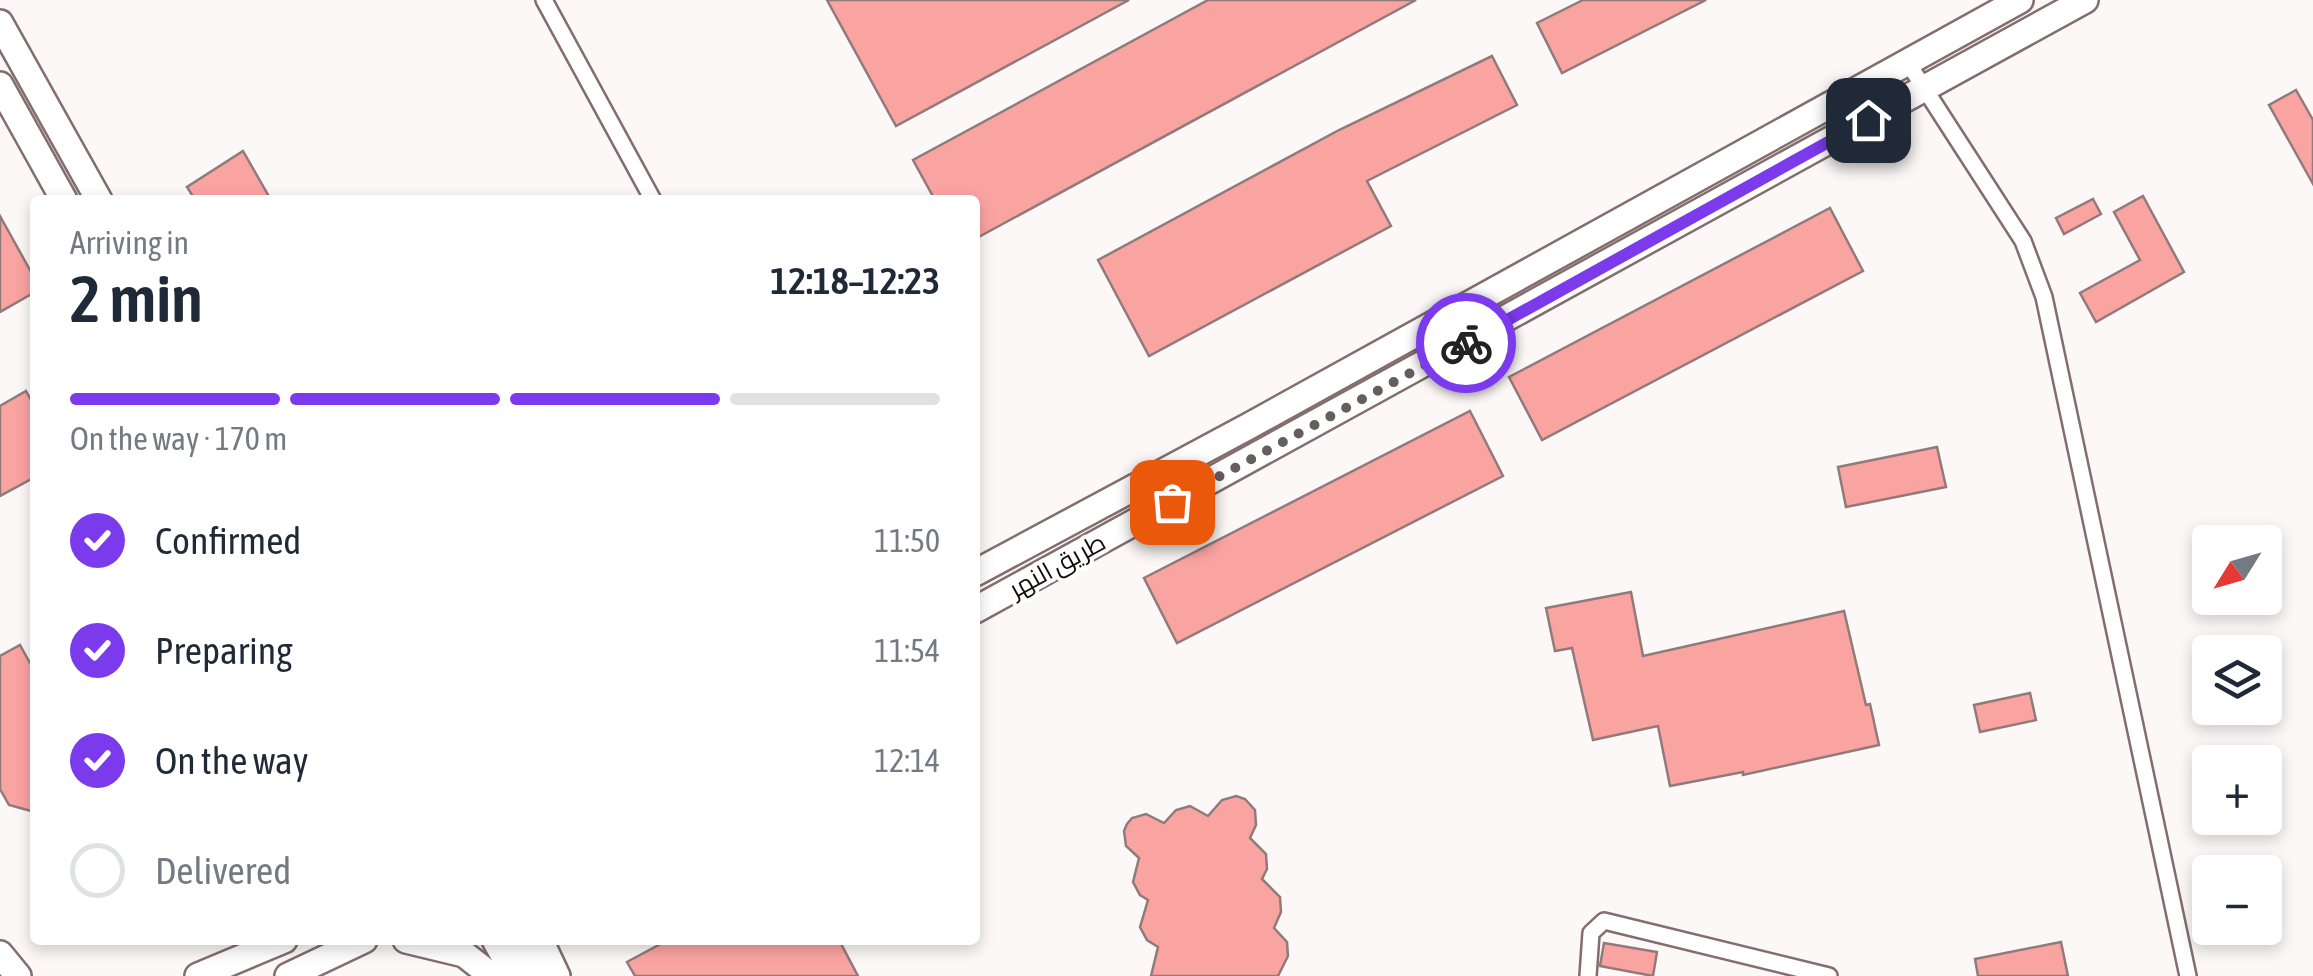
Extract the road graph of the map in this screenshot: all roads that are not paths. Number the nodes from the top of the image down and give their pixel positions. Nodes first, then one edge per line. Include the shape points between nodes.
1 (544, 0) edge
2 (2020, 0) edge
3 (2085, 0) edge
4 (0, 22) edge
5 (1908, 63) junction
6 (0, 85) edge
7 (1925, 89) junction
8 (48, 108) junction
9 (20, 122) junction
10 (61, 195) edge
11 (96, 195) edge
12 (650, 195) edge
13 (980, 570) edge
14 (980, 607) edge
15 (272, 945) edge
16 (353, 945) edge
17 (427, 945) edge
18 (498, 945) edge
19 (519, 945) edge
20 (542, 945) edge
21 (0, 954) edge
22 (1751, 957) junction
23 (18, 976) edge
24 (198, 976) edge
25 (288, 976) edge
26 (492, 976) edge
27 (515, 976) edge
28 (536, 976) edge
29 (557, 976) edge
30 (1588, 976) edge
31 (1750, 976) edge
32 (1829, 976) edge
33 (2188, 976) edge

1 - 12 street
2 - 5 main road, طريق النهر
3 - 7 main road, طريق النهر
4 - 8 main road
5 - 7 street
5 - 13 main road, طريق النهر
6 - 9 main road
7 - 14 main road, طريق النهر
7 - 33 street via 2023,241 2044,297
8 - 9 main road
8 - 11 main road
9 - 10 main road
15 - 24 main road
16 - 25 main road
17 - 26 main road via 464,954
18 - 27 main road
19 - 28 main road
20 - 29 main road
21 - 23 main road
22 - 30 street via 1604,921 1591,932
22 - 31 street
22 - 32 street

